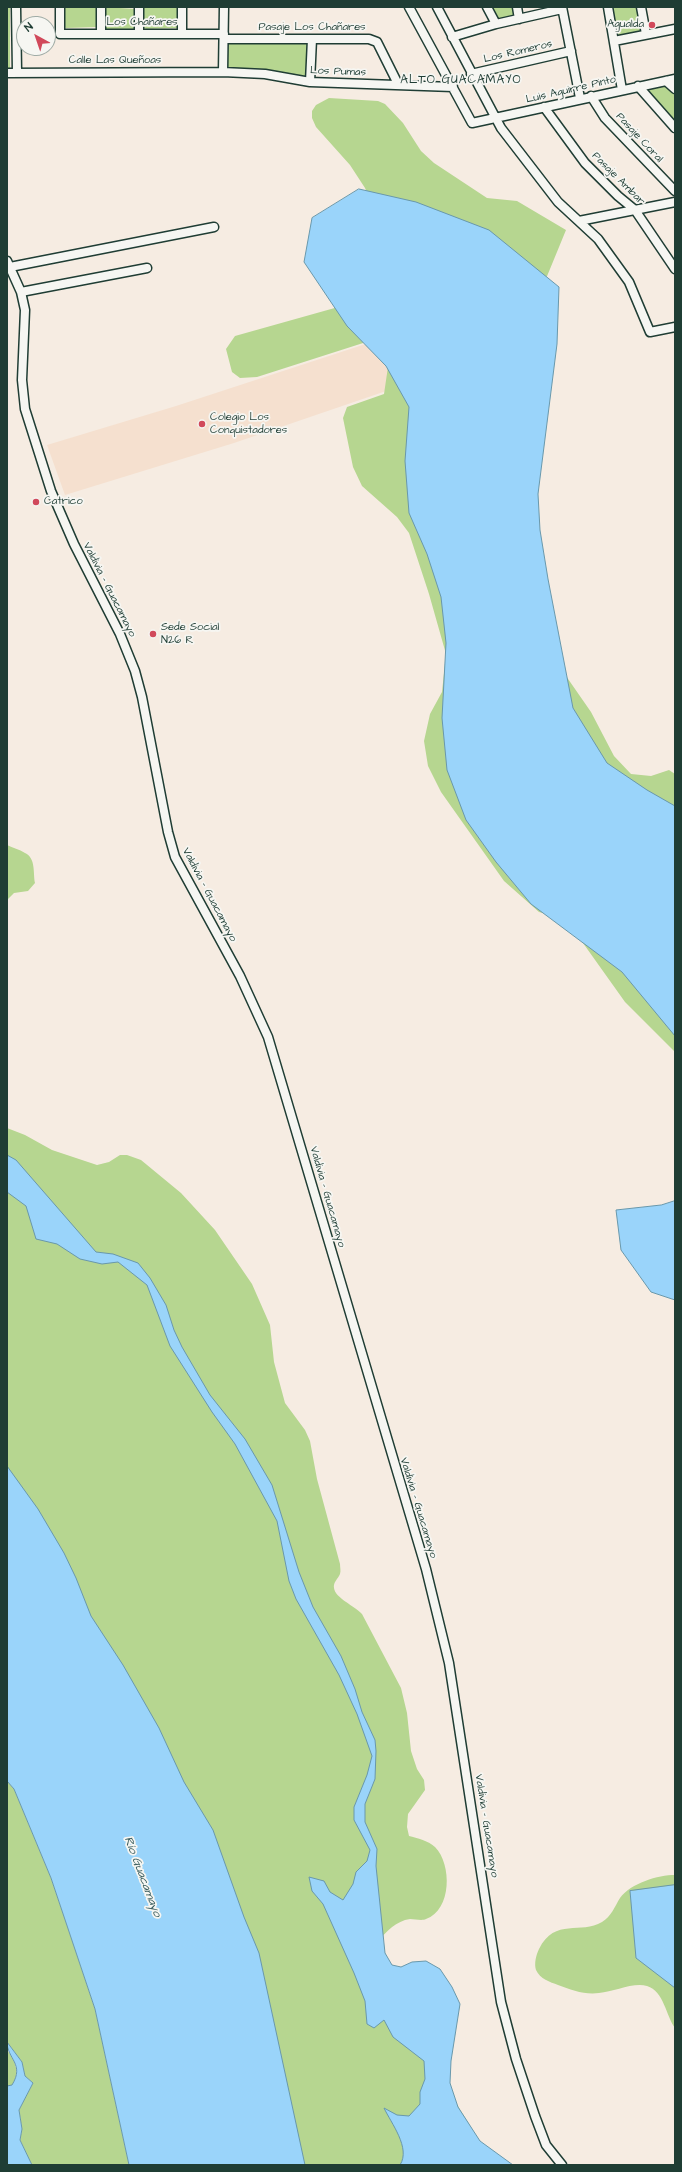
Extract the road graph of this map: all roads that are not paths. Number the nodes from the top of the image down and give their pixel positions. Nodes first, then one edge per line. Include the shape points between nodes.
1 (16, 7) edge
2 (60, 7) edge
3 (101, 7) edge
4 (139, 7) edge
5 (182, 7) edge
6 (224, 7) edge
7 (409, 7) edge
8 (437, 7) edge
9 (487, 7) edge
10 (516, 7) edge
11 (608, 7) edge
12 (641, 7) edge
13 (562, 8) edge
14 (519, 19) junction
15 (496, 24) junction
16 (675, 29) edge
17 (101, 34) junction
18 (139, 34) junction
19 (182, 34) junction
20 (646, 34) junction
21 (224, 36) junction
22 (452, 37) junction
23 (312, 39) junction
24 (614, 41) junction
25 (571, 51) junction
26 (17, 72) junction
27 (223, 72) junction
28 (7, 73) edge
29 (471, 74) junction
30 (675, 79) edge
31 (666, 81) junction
32 (310, 82) junction
33 (398, 84) junction
34 (638, 86) junction
35 (453, 87) junction
36 (675, 89) edge
37 (622, 90) junction
38 (591, 96) junction
39 (580, 98) junction
40 (544, 107) junction
41 (496, 118) junction
42 (675, 128) edge
43 (675, 191) edge
44 (675, 202) edge
45 (635, 210) junction
46 (580, 221) junction
47 (214, 227) dead end
48 (8, 264) edge
49 (147, 268) dead end
50 (675, 269) edge
51 (20, 292) junction
52 (675, 327) edge
53 (562, 2165) edge

1 - 26 street
2 - 17 street, Los Chañares via 60,34
3 - 17 street
4 - 18 street
5 - 19 street
6 - 21 street
7 - 35 street
8 - 22 street
9 - 15 street
10 - 14 street
11 - 24 street
12 - 20 street
13 - 14 street
13 - 25 street
14 - 15 street
15 - 22 street
16 - 20 street
17 - 18 street, Los Chañares
18 - 19 street, Los Chañares
19 - 21 street, Los Chañares
20 - 24 street
21 - 23 street, Pasaje Los Chañares
21 - 27 street
22 - 29 street
23 - 32 street
23 - 33 street, Pasaje Los Chañares via 369,39 377,42
24 - 37 street
25 - 29 street, Los Romeros
25 - 39 street
26 - 27 street, Calle Las Queñoas
26 - 28 street, Calle Las Queñoas
27 - 32 street, Los Pumas via 265,74
29 - 41 street
30 - 31 street, Luis Aguirre Pinto
31 - 34 street, Luis Aguirre Pinto
31 - 36 street
32 - 33 street, Los Pumas
33 - 35 street, Los Pumas
34 - 37 street, Luis Aguirre Pinto
34 - 42 street
35 - 41 street, Luis Aguirre Pinto via 472,123
37 - 38 street, Luis Aguirre Pinto
38 - 39 street, Luis Aguirre Pinto
38 - 43 street, Pasaje Coral via 605,118
39 - 40 street, Luis Aguirre Pinto
40 - 41 street, Luis Aguirre Pinto
40 - 45 street, Pasaje Ambar via 585,163
41 - 46 street via 558,202
44 - 45 street
45 - 46 street
45 - 50 street, Pasaje Ambar
46 - 52 street via 598,239 629,282 650,332
47 - 48 street
48 - 51 street, Valdivia - Guacamayo
49 - 51 street
51 - 53 street, Valdivia - Guacamayo via 25,310 23,390 31,430 62,518 120,634 135,671 175,857 240,976 268,1037 426,1569 449,1663 501,2002 535,2116 546,2145

